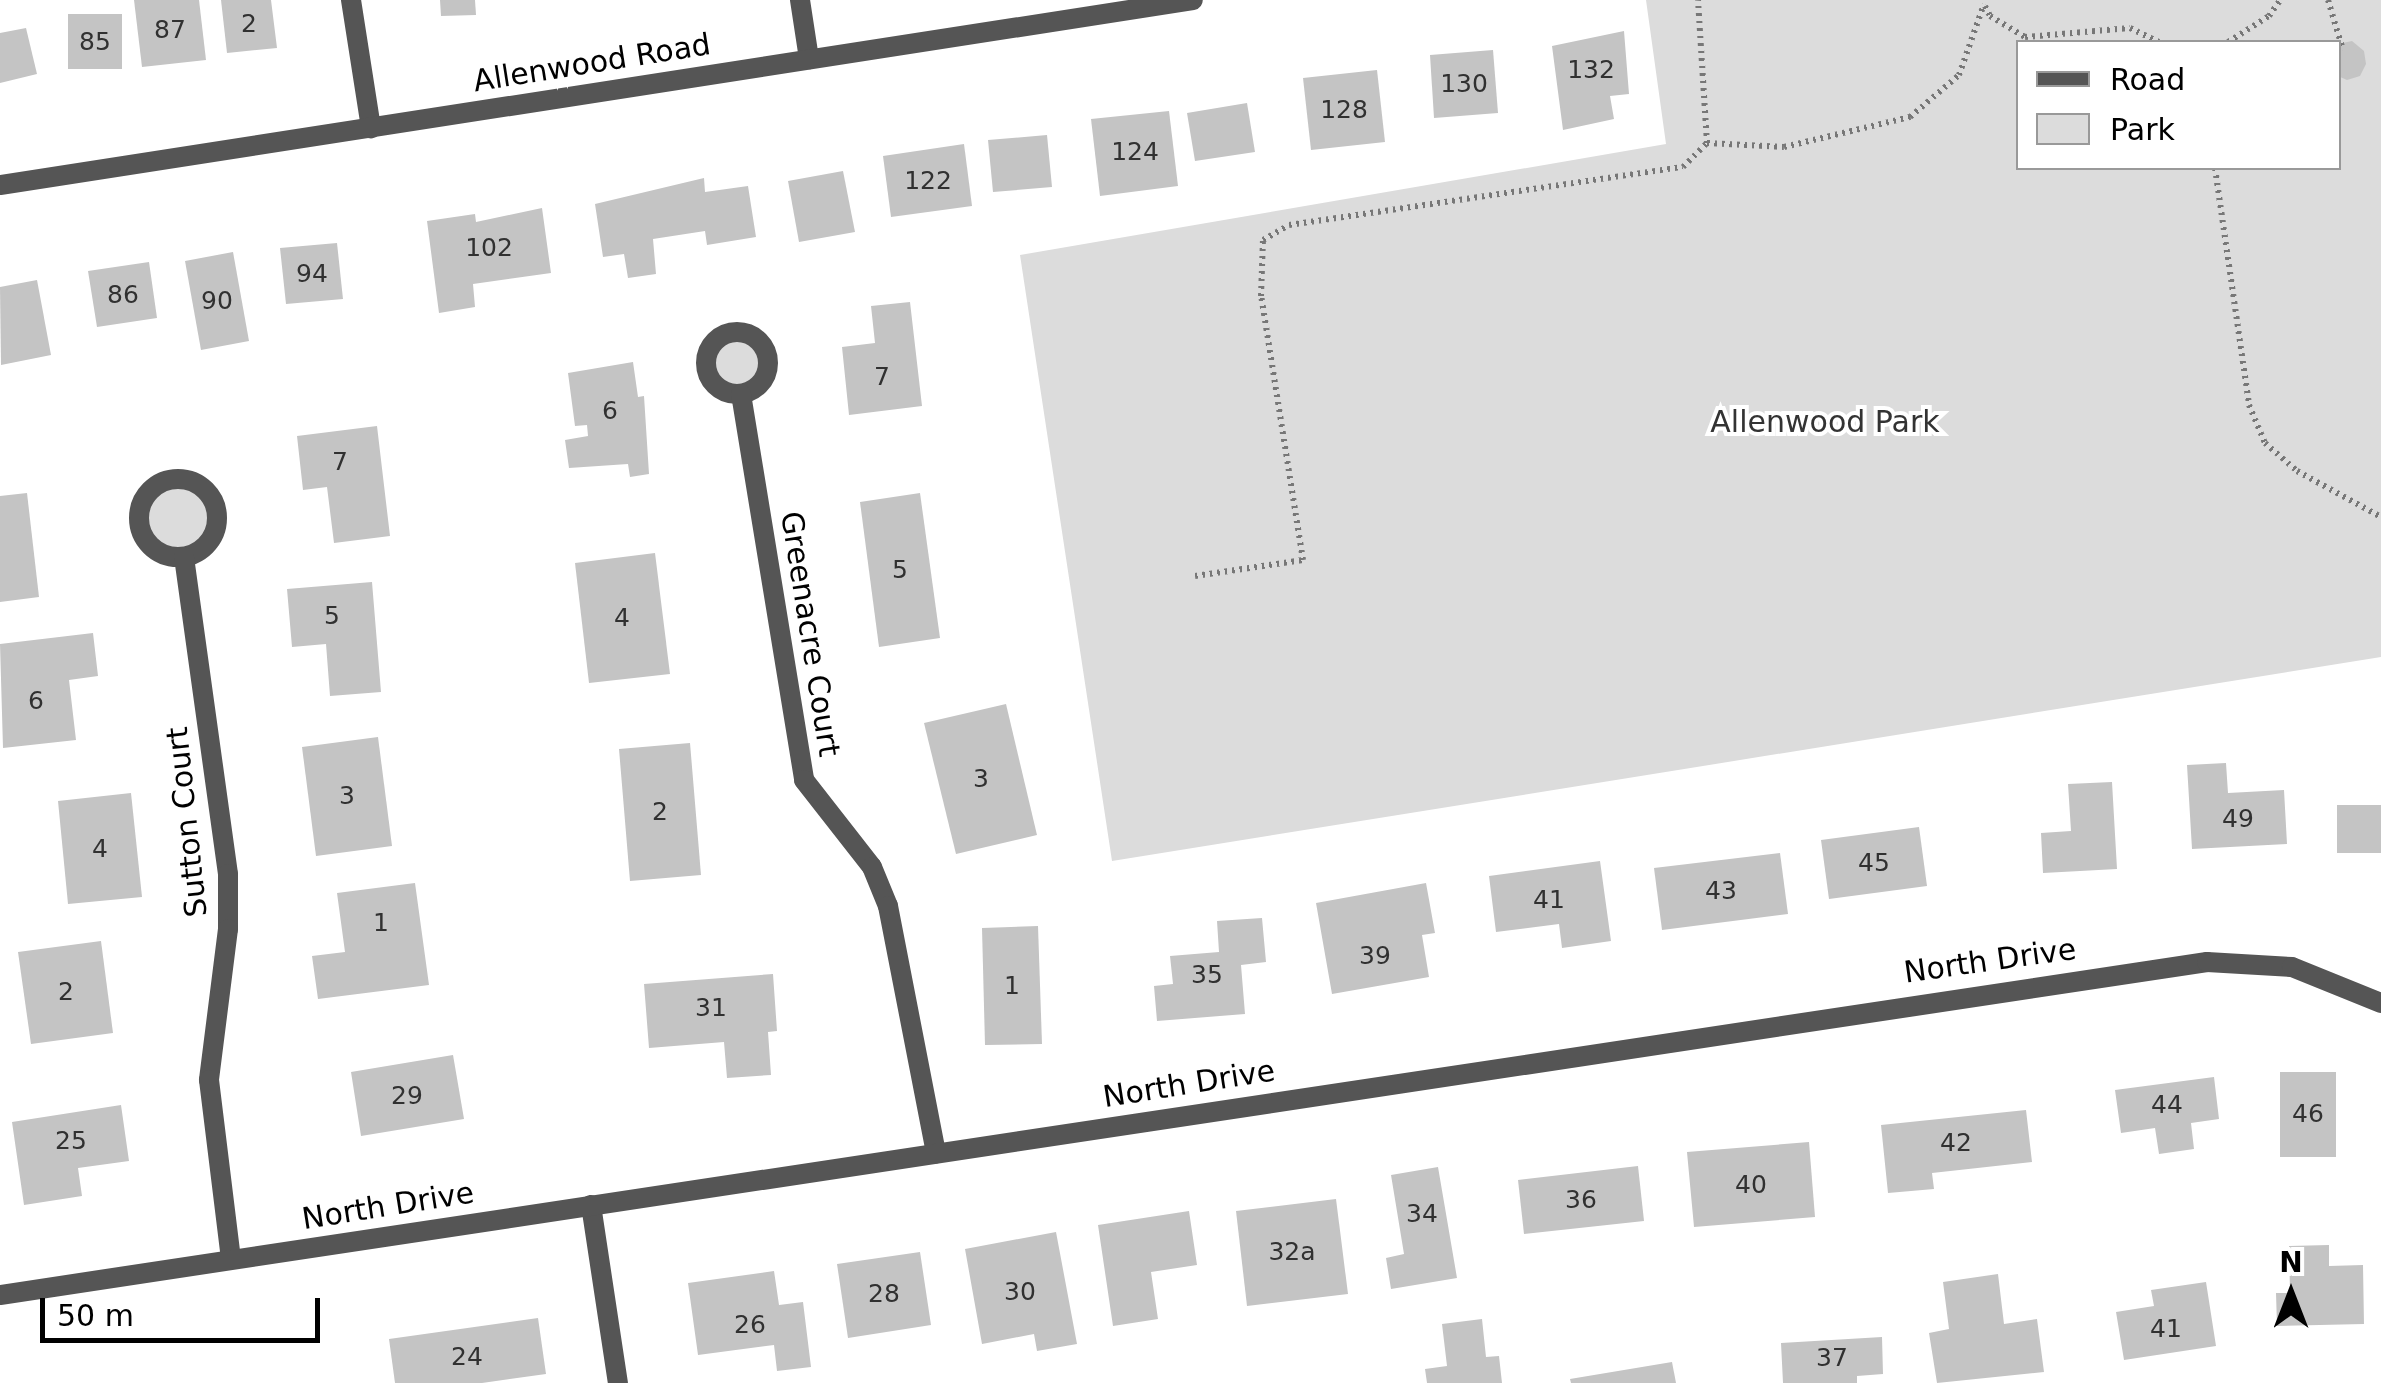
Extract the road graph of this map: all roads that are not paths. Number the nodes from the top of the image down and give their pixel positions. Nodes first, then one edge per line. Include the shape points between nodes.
1 (351, 0) edge
2 (800, 0) edge
3 (1194, 0) edge
4 (809, 60) junction
5 (371, 128) junction
6 (0, 185) edge
7 (742, 394) dead end
8 (184, 557) dead end
9 (2381, 1003) edge
10 (936, 1153) junction
11 (591, 1205) junction
12 (231, 1260) junction
13 (0, 1295) edge
14 (618, 1383) edge

1 - 5 street
2 - 4 street
3 - 4 street, Allenwood Road
4 - 5 street, Allenwood Road
5 - 6 street, Allenwood Road
7 - 10 street, Greenacre Court via 804,780 872,867 888,906
8 - 12 street, Sutton Court via 228,874 228,929 209,1080
9 - 10 street, North Drive via 2292,967 2207,962
10 - 11 street, North Drive
11 - 12 street, North Drive
11 - 14 street
12 - 13 street, North Drive

